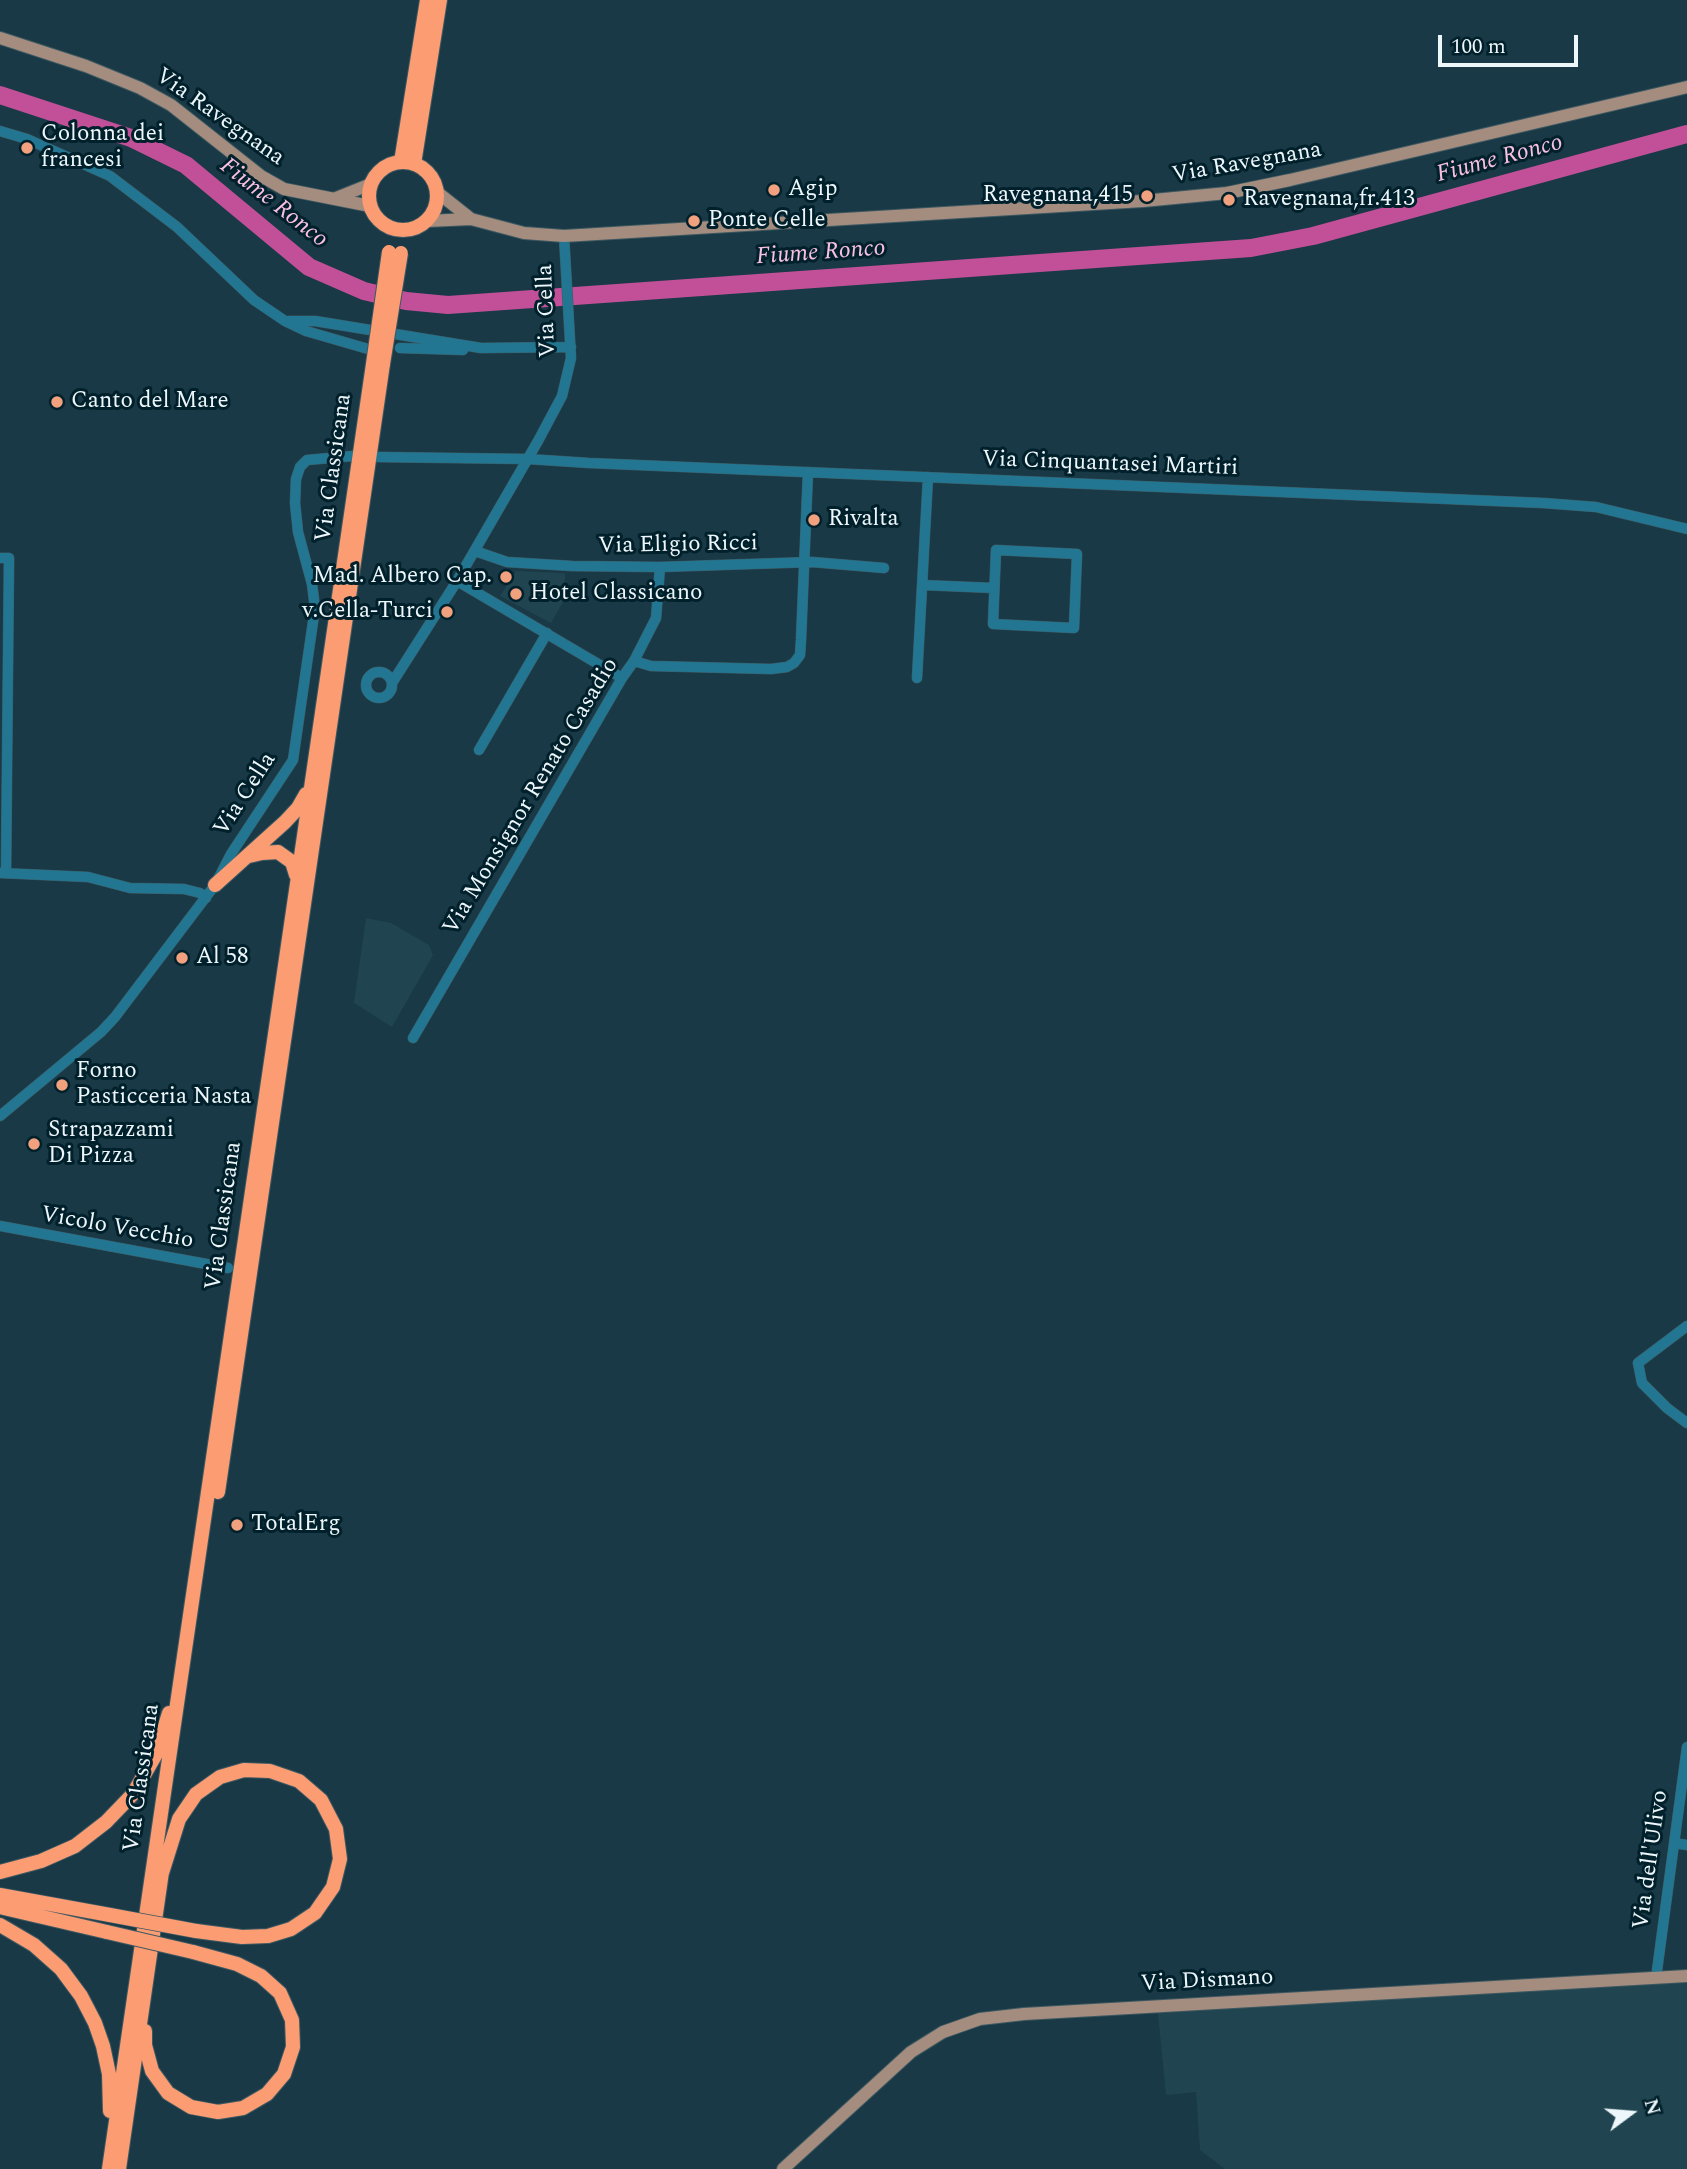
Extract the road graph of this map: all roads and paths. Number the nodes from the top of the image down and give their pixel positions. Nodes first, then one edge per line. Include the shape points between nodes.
1 (427, 0) edge
2 (440, 0) edge
3 (0, 38) edge
4 (1687, 87) edge
5 (0, 131) edge
6 (407, 163) junction
7 (371, 184) junction
8 (437, 192) junction
9 (336, 198) junction
10 (370, 206) junction
11 (471, 219) junction
12 (427, 221) junction
13 (398, 230) junction
14 (564, 242) junction
15 (285, 321) junction
16 (571, 343) junction
17 (400, 348) dead end
18 (481, 348) junction
19 (377, 359) junction
20 (353, 456) dead end
21 (378, 457) dead end
22 (528, 459) junction
23 (808, 472) junction
24 (928, 477) junction
25 (1687, 529) edge
26 (475, 551) junction
27 (5, 558) edge
28 (805, 562) junction
29 (660, 567) junction
30 (884, 568) dead end
31 (457, 581) junction
32 (922, 585) junction
33 (994, 588) junction
34 (547, 633) junction
35 (635, 662) junction
36 (622, 678) junction
37 (917, 678) dead end
38 (392, 683) dead end
39 (4, 714) edge
40 (479, 750) dead end
41 (310, 787) junction
42 (245, 858) junction
43 (3, 873) edge
44 (297, 877) junction
45 (215, 885) junction
46 (206, 898) junction
47 (413, 1038) dead end
48 (0, 1116) edge
49 (0, 1226) edge
50 (228, 1268) dead end
51 (1687, 1326) edge
52 (1687, 1423) edge
53 (195, 1581) junction
54 (1687, 1747) edge
55 (1674, 1843) junction
56 (1687, 1845) edge
57 (0, 1872) edge
58 (162, 1873) junction
59 (0, 1895) edge
60 (0, 1907) edge
61 (0, 1925) edge
62 (1687, 1976) edge
63 (1656, 1978) junction
64 (146, 1983) junction
65 (102, 2169) edge
66 (108, 2169) edge
67 (119, 2169) edge
68 (783, 2169) edge

1 - 6 highway
2 - 6 highway
3 - 9 main road, Via Ravegnana via 140,88 171,105 284,189
4 - 14 main road, Via Ravegnana via 1227,193
5 - 15 street via 110,176 177,227 254,300
6 - 7 highway via 386,167
6 - 8 highway via 430,175
7 - 9 main road, Via Ravegnana
7 - 10 highway
8 - 11 main road, Via Ravegnana
8 - 12 highway
9 - 10 main road, Via Ravegnana
10 - 13 highway via 379,220
11 - 12 main road, Via Ravegnana
11 - 14 main road, Via Ravegnana
12 - 13 highway
13 - 19 highway, Via Classicana, bridge
14 - 16 street, Via Cella
15 - 18 street via 314,321
15 - 19 street
16 - 18 street
16 - 22 street, Via Cella via 565,387
17 - 18 street
19 - 41 highway, Via Classicana
19 - 58 highway, Via Classicana
20 - 45 street, Via Cella via 312,458 297,472 298,532 315,608 298,741 293,760
21 - 22 street
22 - 23 street, Via Cinquantasei Martiri
22 - 26 street, Via Cella
23 - 24 street, Via Cinquantasei Martiri
23 - 28 street
24 - 25 street, Via Cinquantasei Martiri via 1543,503 1596,507
24 - 32 street
26 - 29 street, Via Eligio Ricci via 507,562
26 - 31 street, Via Cella
27 - 39 street
28 - 29 street, Via Eligio Ricci
28 - 30 street, Via Eligio Ricci
28 - 35 street via 800,650 787,667
29 - 35 street, Via Monsignor Renato Casadio via 656,618
31 - 34 street
31 - 38 street, Via Cella
32 - 33 street
32 - 37 street
33 - 33 street via 993,624 1074,628 1077,554 996,550
34 - 36 street
34 - 40 street
35 - 36 street, Via Monsignor Renato Casadio
36 - 47 street, Via Monsignor Renato Casadio
39 - 43 street
41 - 42 highway via 292,815
41 - 44 highway, Via Classicana
42 - 44 highway via 278,852 292,862
42 - 45 highway
43 - 46 street via 88,877 130,888 184,889
44 - 53 highway, Via Classicana
45 - 46 street, Via Cella
46 - 48 street, Via Cella via 115,1017
49 - 50 street, Vicolo Vecchio
51 - 52 street via 1638,1363 1643,1383
53 - 57 highway via 181,1631 170,1711 156,1754 133,1794 75,1846
53 - 66 highway, Via Classicana
54 - 55 street, Via dell'Ulivo
55 - 56 street
55 - 63 street, Via dell'Ulivo
58 - 59 highway, bridge via 179,1819 196,1794 220,1777 244,1770 270,1771 299,1781 321,1800 336,1829 340,1859 333,1888 315,1913 291,1929 268,1936 196,1931
58 - 64 highway, Via Classicana
60 - 64 highway, bridge via 193,1952 261,1976 280,1993 292,2020 293,2047 284,2074 267,2094 243,2108 218,2112 191,2107 168,2092 152,2071 145,2045
61 - 65 highway via 34,1945 61,1969 95,2023 109,2074 111,2105
62 - 63 main road, Via Dismano
63 - 68 main road, Via Dismano via 980,2019 943,2032 911,2052
64 - 67 highway, Via Classicana

